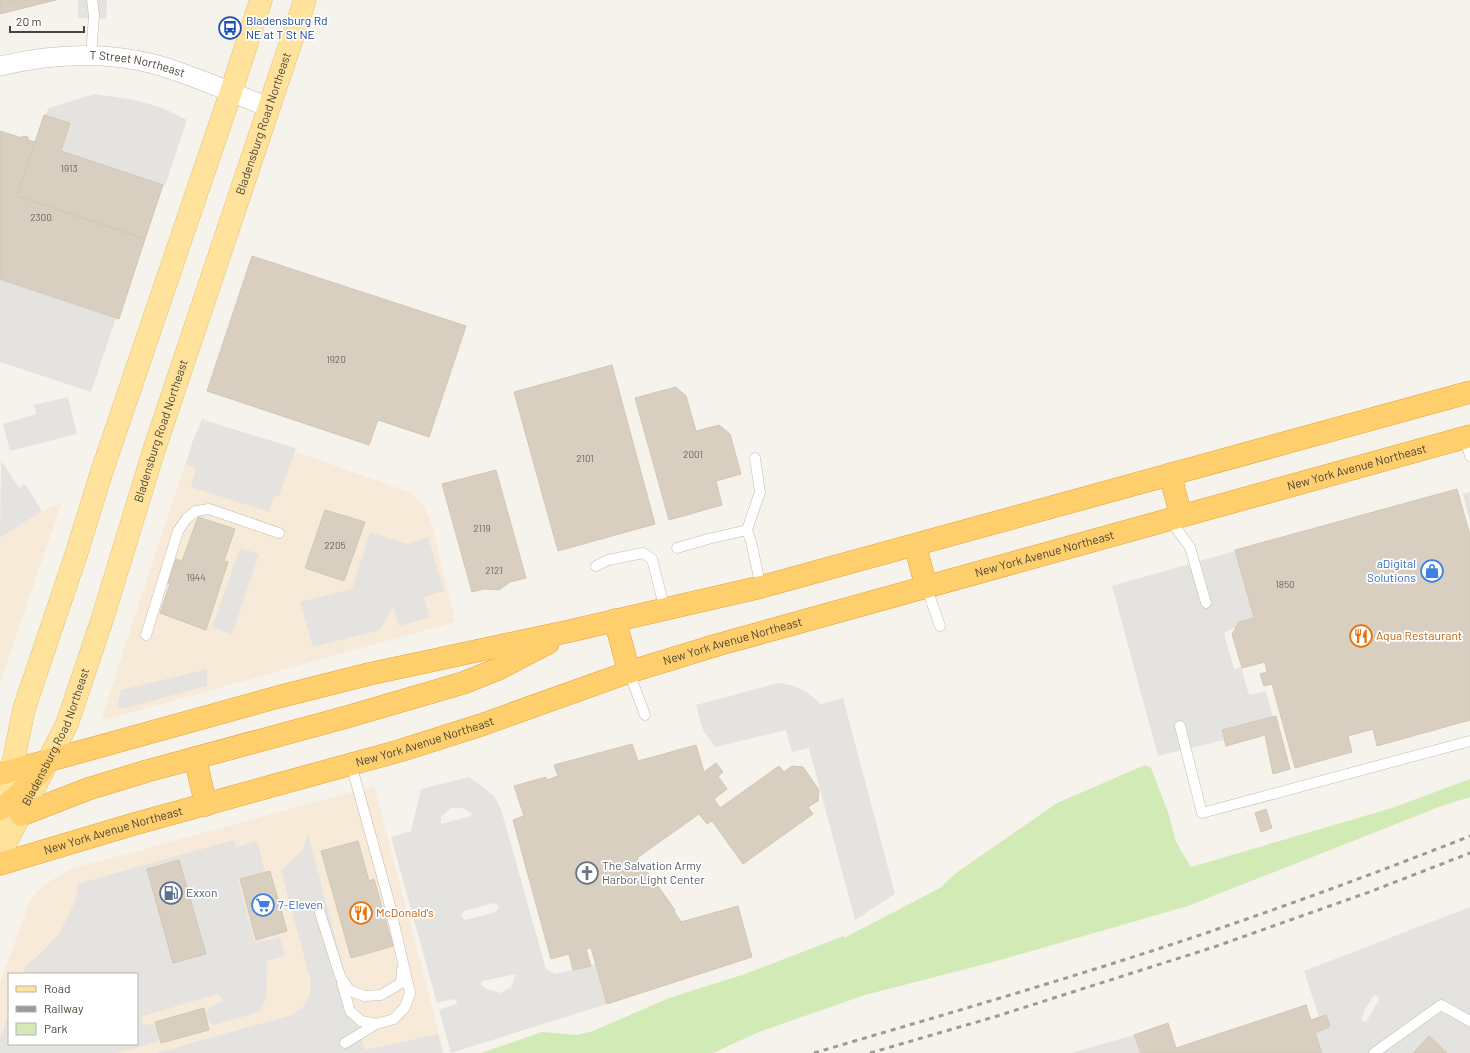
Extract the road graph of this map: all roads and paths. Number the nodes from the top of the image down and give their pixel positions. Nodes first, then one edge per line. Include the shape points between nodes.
1 (92, 0) edge
2 (261, 0) edge
3 (305, 0) edge
4 (91, 56) junction
5 (0, 66) edge
6 (231, 92) junction
7 (268, 107) junction
8 (1470, 392) edge
9 (1468, 443) edge
10 (755, 458) dead end
11 (1170, 474) junction
12 (1175, 518) junction
13 (747, 530) junction
14 (279, 533) dead end
15 (914, 545) junction
16 (677, 548) dead end
17 (596, 566) dead end
18 (926, 586) junction
19 (761, 587) junction
20 (1206, 602) dead end
21 (665, 610) junction
22 (615, 620) junction
23 (940, 626) dead end
24 (570, 631) junction
25 (146, 634) dead end
26 (629, 672) junction
27 (645, 715) dead end
28 (1180, 726) dead end
29 (1470, 741) edge
30 (195, 758) junction
31 (49, 760) junction
32 (351, 764) junction
33 (6, 773) edge
34 (206, 804) junction
35 (8, 810) edge
36 (0, 830) edge
37 (0, 854) edge
38 (0, 864) edge
39 (320, 913) dead end
40 (402, 960) junction
41 (340, 976) junction
42 (1470, 1021) edge
43 (376, 1024) junction
44 (345, 1043) dead end
45 (1374, 1053) edge

1 - 4 lane via 94,15
2 - 6 main road, Bladensburg Road Northeast
3 - 7 main road, Bladensburg Road Northeast
4 - 5 street, T Street Northeast via 30,60
4 - 6 street, T Street Northeast via 153,64 199,78
6 - 7 street, T Street Northeast
6 - 33 main road, Bladensburg Road Northeast via 101,474 26,702
7 - 31 main road, Bladensburg Road Northeast via 154,450 102,620 67,724
8 - 11 highway
9 - 12 highway, New York Avenue Northeast
10 - 13 lane via 760,492
11 - 12 highway
11 - 15 highway
12 - 18 highway, New York Avenue Northeast
12 - 20 lane via 1190,547
13 - 16 lane
13 - 19 lane
14 - 25 lane via 209,509 196,511 187,518 178,531
15 - 18 highway
15 - 19 highway
17 - 21 lane via 608,560 643,553 652,559
18 - 23 lane
18 - 26 highway, New York Avenue Northeast
19 - 21 highway
21 - 22 highway
22 - 24 highway
22 - 26 highway
24 - 30 highway via 498,669 463,683
24 - 31 highway via 369,674
26 - 27 lane
26 - 32 highway, New York Avenue Northeast via 482,725
28 - 29 lane via 1202,813
30 - 34 highway
30 - 35 highway via 88,789 44,805
31 - 33 highway
31 - 35 main road, Bladensburg Road Northeast
32 - 34 highway, New York Avenue Northeast
32 - 40 lane via 388,898
33 - 35 main road, Bladensburg Road Northeast
34 - 38 highway, New York Avenue Northeast
35 - 36 main road, Bladensburg Road Northeast
35 - 37 main road, Bladensburg Road Northeast
39 - 41 lane
40 - 41 lane via 401,983 381,995 364,996 349,990
40 - 43 lane via 410,993 405,1007 394,1019
41 - 43 lane via 350,1011 361,1021
42 - 45 lane via 1441,1006
43 - 44 lane

